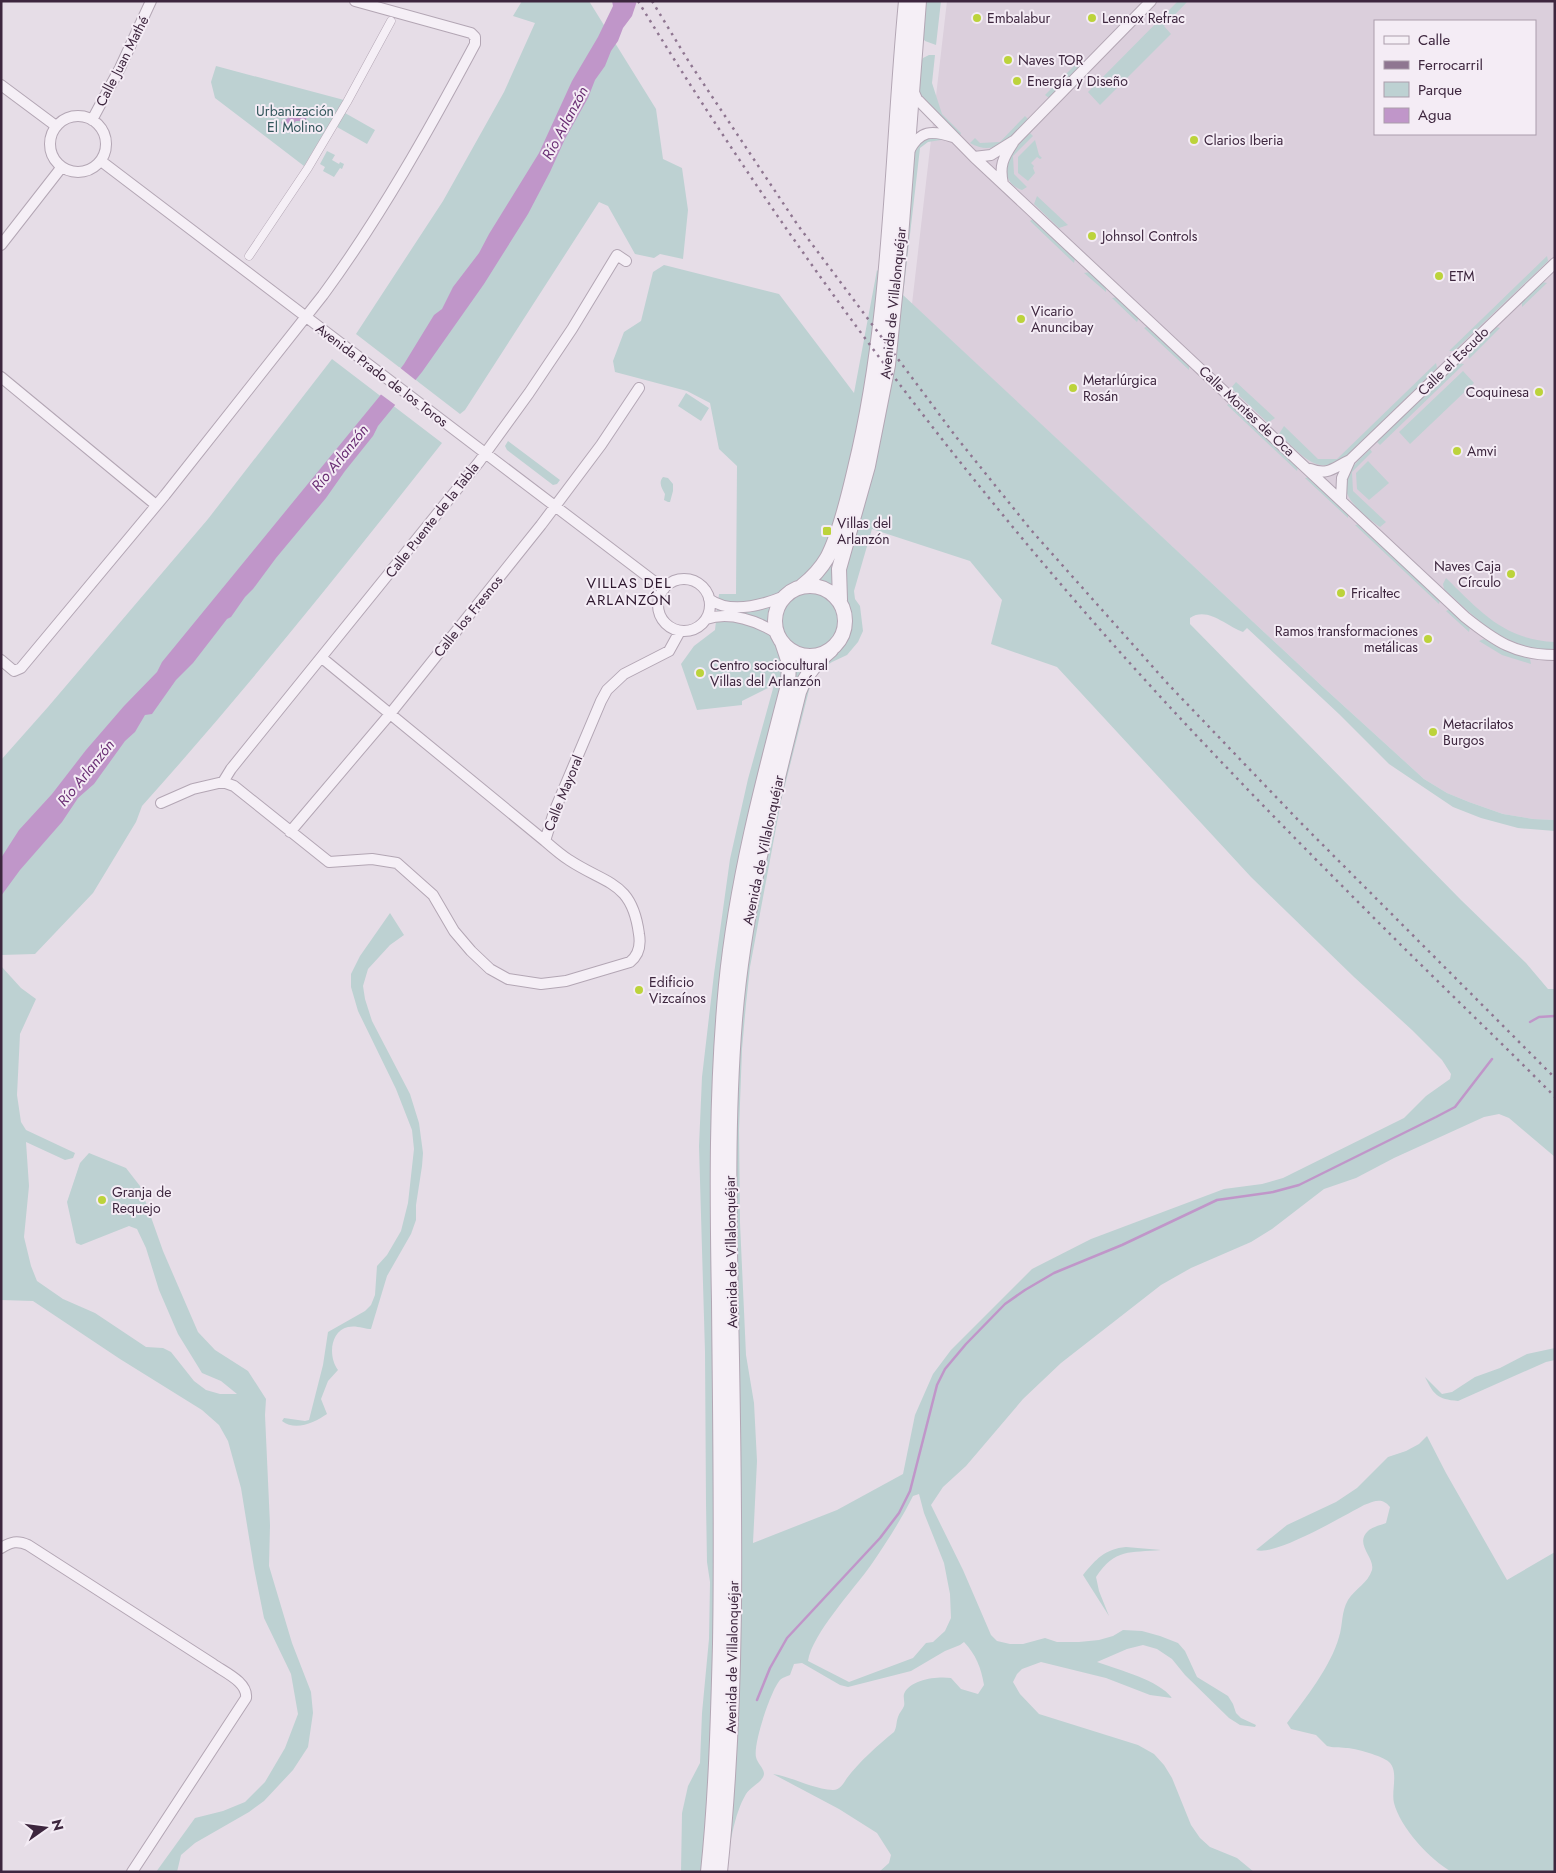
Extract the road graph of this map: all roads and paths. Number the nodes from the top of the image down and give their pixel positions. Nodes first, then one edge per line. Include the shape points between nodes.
1 (151, 1) edge
2 (355, 1) edge
3 (906, 1) edge
4 (919, 1) edge
5 (1151, 1) edge
6 (391, 20) dead end
7 (1, 85) edge
8 (911, 88) junction
9 (92, 120) junction
10 (56, 126) junction
11 (955, 138) junction
12 (1015, 140) junction
13 (906, 156) junction
14 (974, 157) junction
15 (101, 161) junction
16 (61, 168) junction
17 (1003, 184) junction
18 (1, 245) edge
19 (249, 256) dead end
20 (626, 260) dead end
21 (1555, 263) edge
22 (306, 316) junction
23 (1, 377) edge
24 (634, 389) dead end
25 (485, 453) junction
26 (1350, 460) junction
27 (1309, 469) junction
28 (1341, 499) junction
29 (156, 505) junction
30 (555, 506) junction
31 (802, 586) junction
32 (664, 589) junction
33 (785, 596) junction
34 (709, 599) junction
35 (840, 600) junction
36 (706, 619) junction
37 (680, 631) junction
38 (780, 638) junction
39 (831, 650) junction
40 (1555, 655) edge
41 (322, 658) junction
42 (1, 660) edge
43 (390, 714) junction
44 (223, 782) junction
45 (161, 803) dead end
46 (290, 832) junction
47 (544, 842) junction
48 (1, 1548) edge
49 (132, 1872) edge
50 (708, 1872) edge
51 (720, 1872) edge

1 - 9 street, Calle Juan Mathé
2 - 22 street via 471,33 476,40 387,201
3 - 31 street, Avenida de Villalonquéjar via 887,251 870,398 853,478 829,554
4 - 8 street, Avenida de Villalonquéjar
5 - 12 street
6 - 19 street via 313,160
7 - 10 street
8 - 11 street, Calle Montes de Oca via 917,99
8 - 13 street, Avenida de Villalonquéjar
9 - 10 street via 76,116
9 - 15 street via 104,135 106,148
10 - 16 street via 51,134 50,153
11 - 13 street via 940,132 926,134 913,144
11 - 14 street, Calle Montes de Oca
12 - 14 street via 991,155
12 - 17 street via 1002,163
13 - 35 street, Avenida de Villalonquéjar via 888,365 868,466 838,570
14 - 17 street, Calle Montes de Oca
15 - 16 street via 78,173
15 - 22 street, Avenida Prado de los Toros
16 - 18 street
17 - 27 street, Calle Montes de Oca
20 - 25 street, Calle Puente de la Tabla via 617,255 572,330
21 - 26 street, Calle el Escudo
22 - 25 street, Avenida Prado de los Toros
22 - 29 street
23 - 29 street
24 - 30 street, Calle los Fresnos via 601,445
25 - 30 street, Avenida Prado de los Toros
25 - 41 street, Calle Puente de la Tabla
26 - 27 street, Calle el Escudo via 1328,472
26 - 28 street, Calle el Escudo via 1342,478
27 - 28 street, Calle Montes de Oca
28 - 40 street, Calle Montes de Oca via 1484,632 1512,648 1532,654
29 - 42 street via 21,668 14,670
30 - 32 street, Avenida Prado de los Toros
30 - 43 street, Calle los Fresnos
31 - 33 street
31 - 35 street via 823,587
32 - 34 street via 671,583 686,579 701,586
32 - 37 street via 658,602 661,618 672,629
33 - 34 street via 750,606 719,605
33 - 38 street via 776,614 775,624
34 - 36 street
35 - 39 street via 846,622 844,632
36 - 37 street via 695,629
36 - 38 street via 747,619 762,624
37 - 47 street, Calle Mayoral via 669,652 624,674 607,690
38 - 39 street via 790,650 805,655 821,655
38 - 50 street, Avenida de Villalonquéjar via 789,663 788,685 754,821 735,918 726,983 719,1083 721,1574 718,1738
39 - 51 street, Avenida de Villalonquéjar via 816,663 799,692 753,887 736,1011 730,1144 733,1644 729,1761
41 - 43 street
41 - 44 street, Calle Puente de la Tabla
43 - 46 street, Calle los Fresnos
43 - 47 street
44 - 45 street via 193,789
44 - 46 street, Calle Mayoral via 234,786
46 - 47 street, Calle Mayoral via 329,862 372,859 397,863 433,895 454,931 471,951 490,969 508,979 540,984 566,981 630,962 640,942 637,918 626,896 616,885
48 - 49 street via 18,1541 28,1545 213,1664 242,1684 246,1691 246,1698

